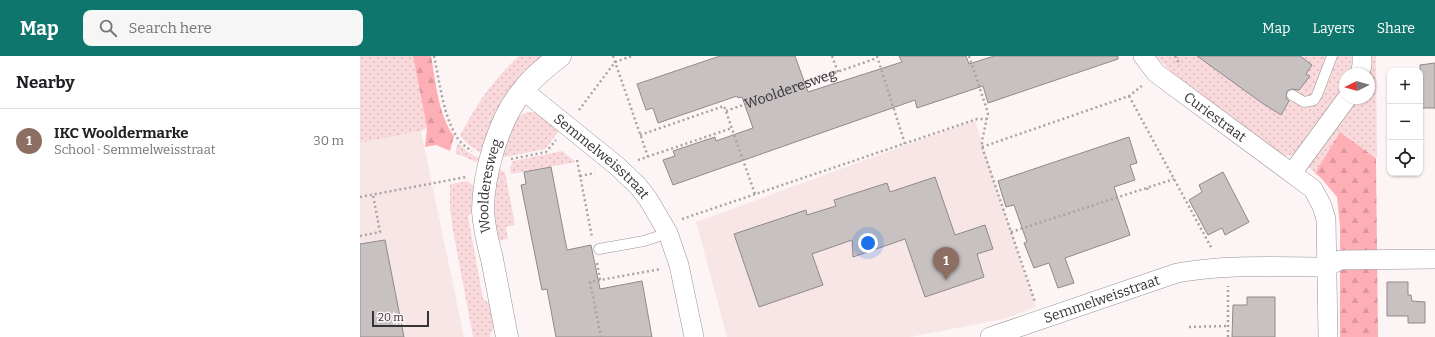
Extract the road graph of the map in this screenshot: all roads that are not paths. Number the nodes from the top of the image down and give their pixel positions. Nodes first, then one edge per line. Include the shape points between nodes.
1 (560, 56) edge
2 (1143, 56) edge
3 (1332, 56) edge
4 (1362, 56) edge
5 (1361, 68) edge
6 (522, 90) junction
7 (1292, 95) dead end
8 (1343, 104) edge
9 (1292, 173) junction
10 (666, 229) junction
11 (596, 250) road end
12 (1435, 259) edge
13 (1328, 266) junction
14 (507, 337) edge
15 (694, 337) edge
16 (990, 337) edge
17 (1328, 337) edge

1 - 6 street, Woolderesweg
2 - 9 street, Curiestraat via 1156,72
3 - 7 lane via 1314,100 1304,102
4 - 5 street
6 - 10 street, Semmelweisstraat via 617,166 638,186
6 - 14 street, Woolderesweg via 499,133 485,184 483,212
8 - 9 street
9 - 13 street, Curiestraat via 1313,189 1322,206 1326,219
10 - 11 lane via 644,241
10 - 15 street, Semmelweisstraat via 679,265
12 - 13 street, Semmelweisstraat via 1340,260
13 - 16 street, Semmelweisstraat via 1222,268 1177,273
13 - 17 street, Curiestraat

